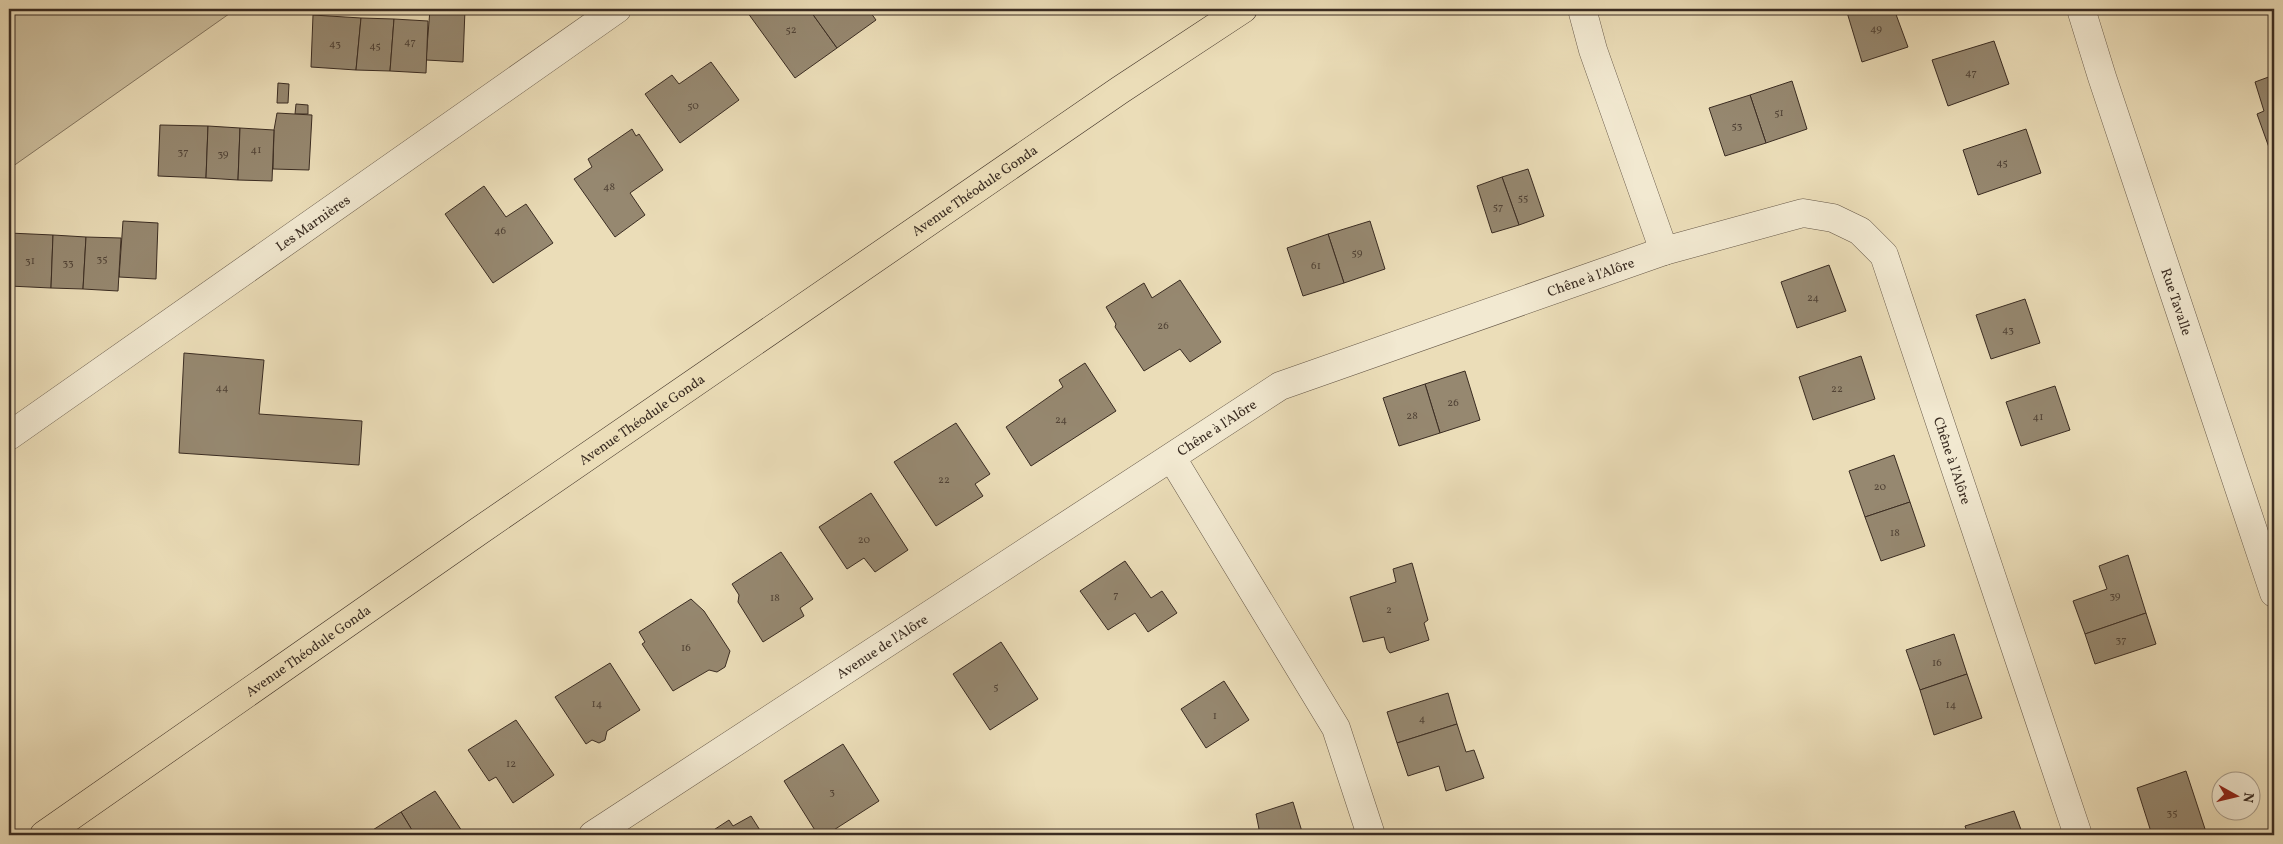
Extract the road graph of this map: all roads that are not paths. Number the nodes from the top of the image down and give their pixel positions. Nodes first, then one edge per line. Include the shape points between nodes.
1 (617, 9) edge
2 (1243, 9) edge
3 (1582, 9) edge
4 (2082, 9) edge
5 (1664, 251) junction
6 (9, 436) edge
7 (1172, 458) junction
8 (2274, 593) edge
9 (44, 835) edge
10 (593, 835) edge
11 (1371, 835) edge
12 (2078, 835) edge

1 - 6 street, Les Marnières
2 - 9 main road, Avenue Théodule Gonda via 1120,90 479,531
3 - 5 street via 1593,50
4 - 8 street, Rue Tavalle
5 - 7 street, Chêne à l'Alôre via 1280,386
5 - 12 street, Chêne à l'Alôre via 1803,213 1833,218 1860,231 1884,256
7 - 10 street, Avenue de l'Alôre
7 - 11 street, Chêne à l'Alôre via 1336,728

